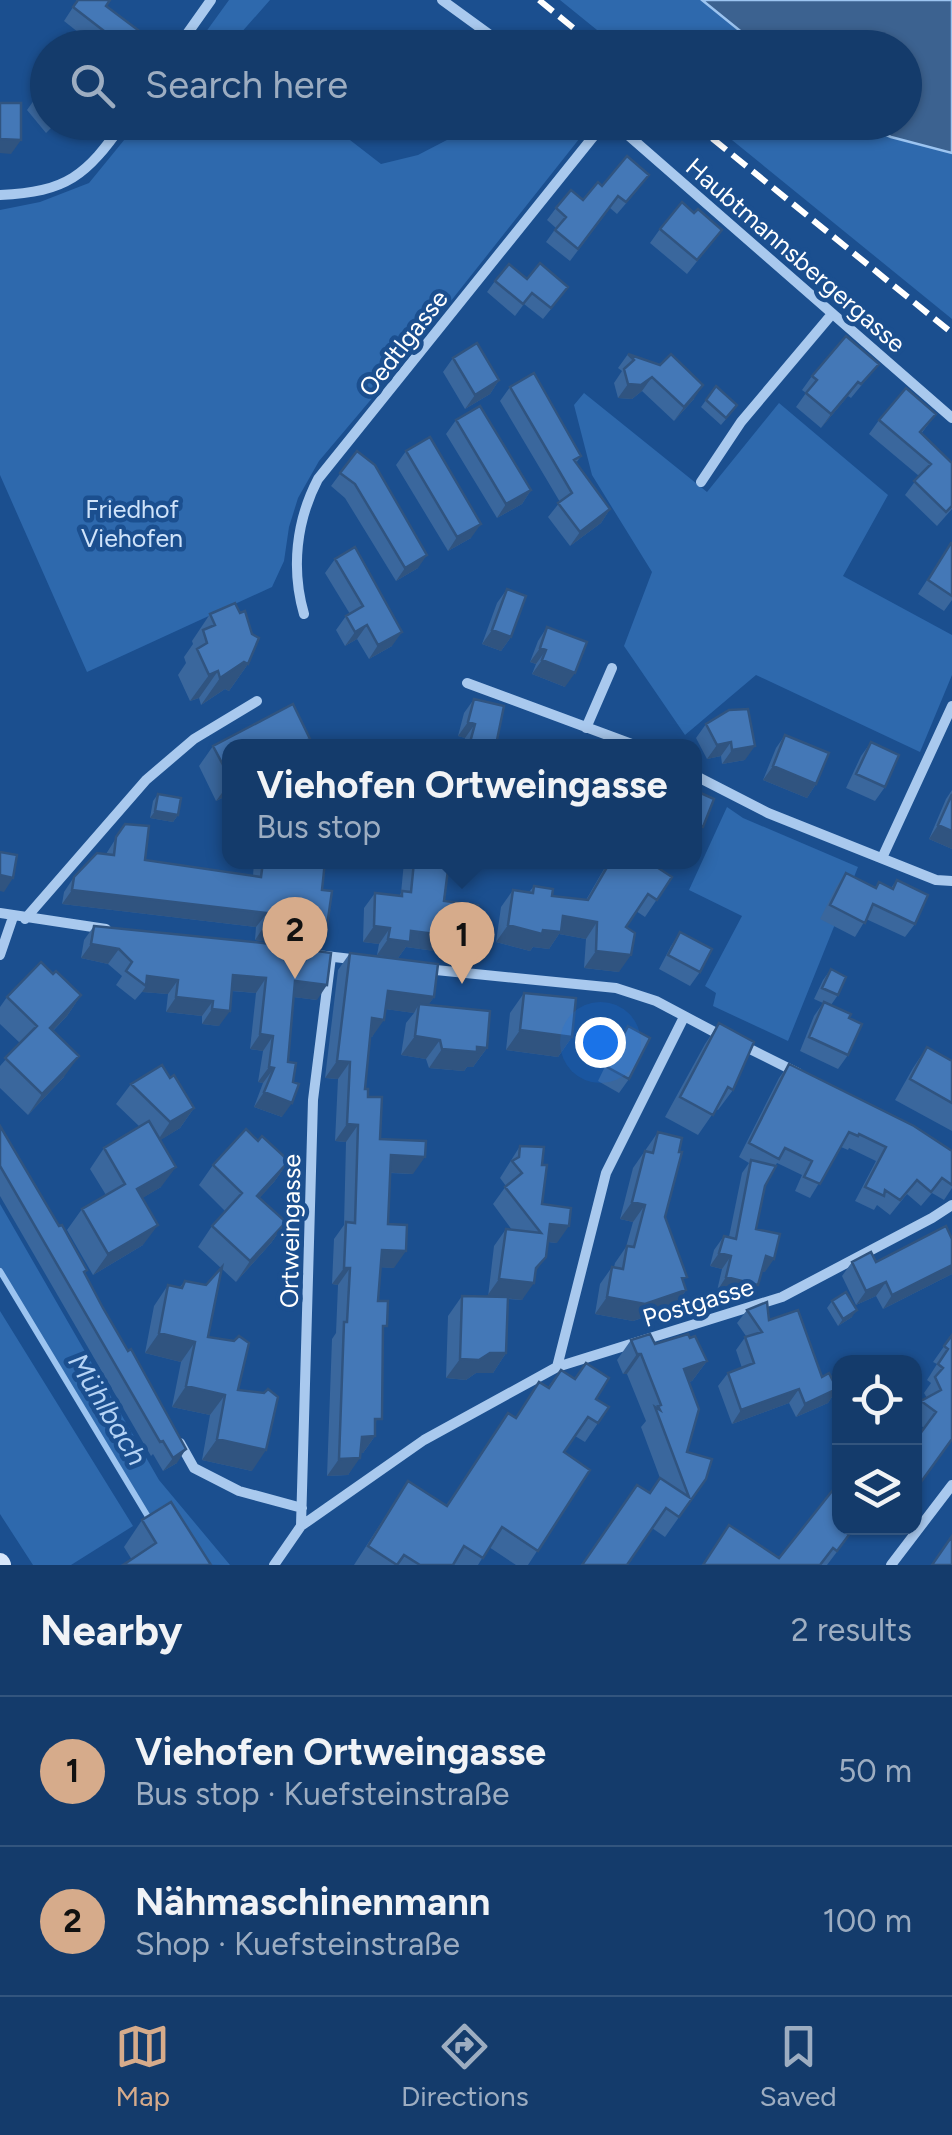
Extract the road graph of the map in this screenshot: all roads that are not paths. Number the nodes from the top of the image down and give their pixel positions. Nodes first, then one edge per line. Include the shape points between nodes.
1 (211, 0) edge
2 (442, 0) edge
3 (190, 30) edge
4 (483, 30) edge
5 (111, 140) edge
6 (591, 140) edge
7 (634, 140) edge
8 (0, 195) edge
9 (832, 314) junction
10 (952, 418) edge
11 (701, 482) dead end
12 (304, 614) dead end
13 (612, 668) dead end
14 (467, 683) dead end
15 (257, 702) dead end
16 (952, 706) edge
17 (586, 728) junction
18 (618, 739) edge
19 (702, 779) edge
20 (882, 858) junction
21 (952, 882) edge
22 (0, 914) edge
23 (19, 918) junction
24 (121, 931) edge
25 (312, 954) edge
26 (0, 955) edge
27 (332, 956) junction
28 (369, 962) edge
29 (407, 967) edge
30 (684, 1017) junction
31 (804, 1076) edge
32 (952, 1204) edge
33 (557, 1367) junction
34 (175, 1435) edge
35 (952, 1484) edge
36 (302, 1508) junction
37 (301, 1526) junction
38 (274, 1565) edge
39 (892, 1565) edge

1 - 3 street
2 - 4 street
5 - 8 street via 68,182
6 - 12 street, Oedtlgasse via 318,480 306,503 297,554 296,589
7 - 9 street, Haubtmannsbergergasse
9 - 10 street, Haubtmannsbergergasse
9 - 11 street
13 - 17 street
14 - 17 street
15 - 23 street via 194,738 146,780
16 - 20 street
17 - 18 street
19 - 20 street
20 - 21 street
22 - 23 street
23 - 24 street
23 - 26 street
25 - 27 street
27 - 28 street
27 - 36 street, Ortweingasse via 312,1118
29 - 30 street via 616,988
30 - 31 street
30 - 33 street via 606,1173
32 - 33 street, Postgasse via 782,1297
33 - 37 street, Postgasse via 424,1440
34 - 36 street via 194,1468 239,1491
35 - 39 street
36 - 37 street, Ortweingasse
37 - 38 street

